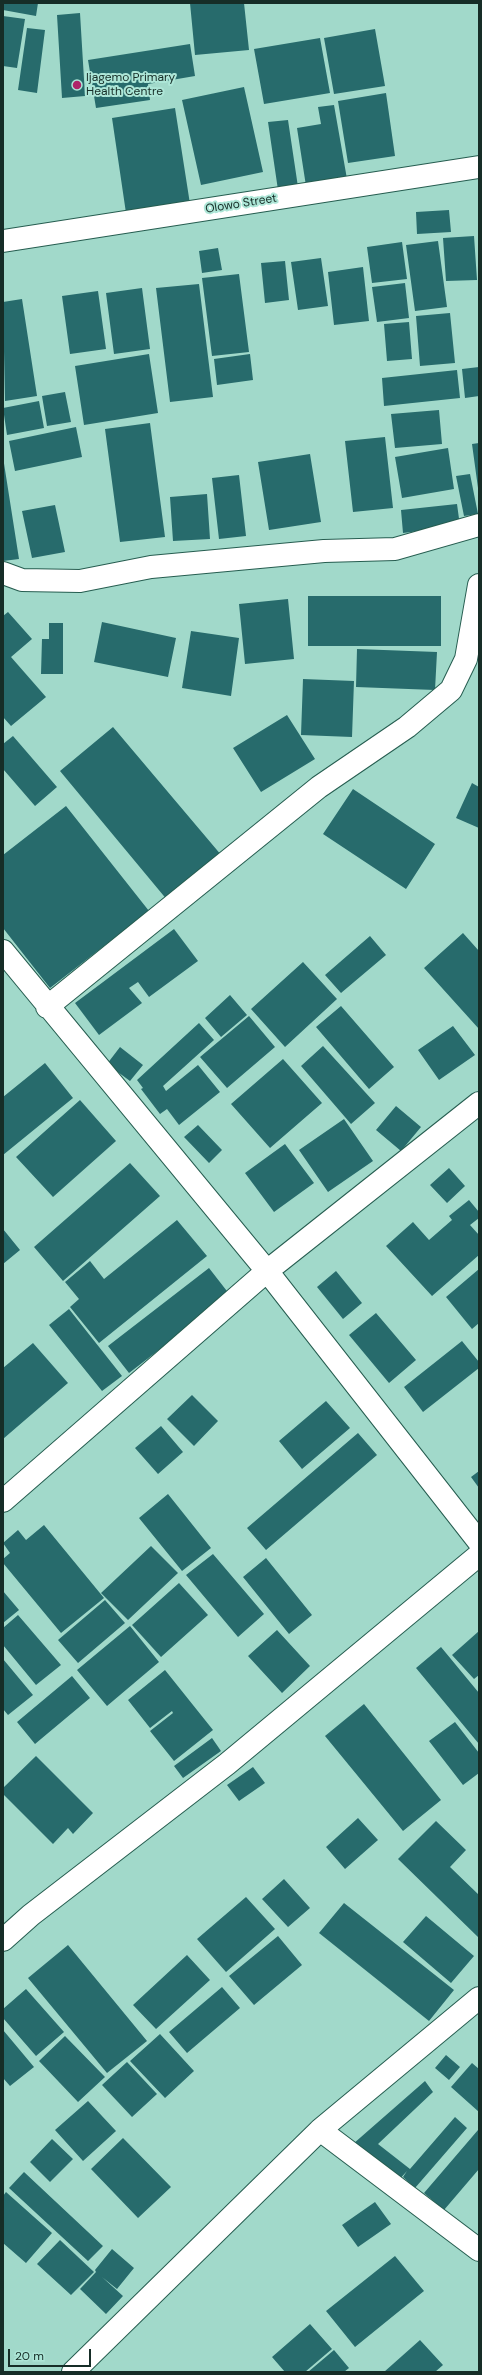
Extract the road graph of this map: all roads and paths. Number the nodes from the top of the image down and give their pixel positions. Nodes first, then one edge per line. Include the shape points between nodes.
1 (479, 167) edge
2 (3, 241) edge
3 (479, 525) edge
4 (3, 573) edge
5 (479, 585) edge
6 (3, 951) edge
7 (47, 1007) junction
8 (479, 1103) edge
9 (267, 1271) junction
10 (3, 1501) edge
11 (479, 1542) edge
12 (479, 1555) edge
13 (3, 1940) edge
14 (479, 1998) edge
15 (320, 2130) junction
16 (479, 2250) edge
17 (73, 2372) edge

1 - 2 street, Olowo Street
3 - 4 street via 395,549 324,551 151,567 80,581 22,580
5 - 7 street via 466,659 451,690 407,727 319,787
6 - 7 street
7 - 9 street
8 - 9 street
9 - 10 street
9 - 11 street
12 - 13 street via 228,1764 31,1915
14 - 15 street
15 - 16 street
15 - 17 street

